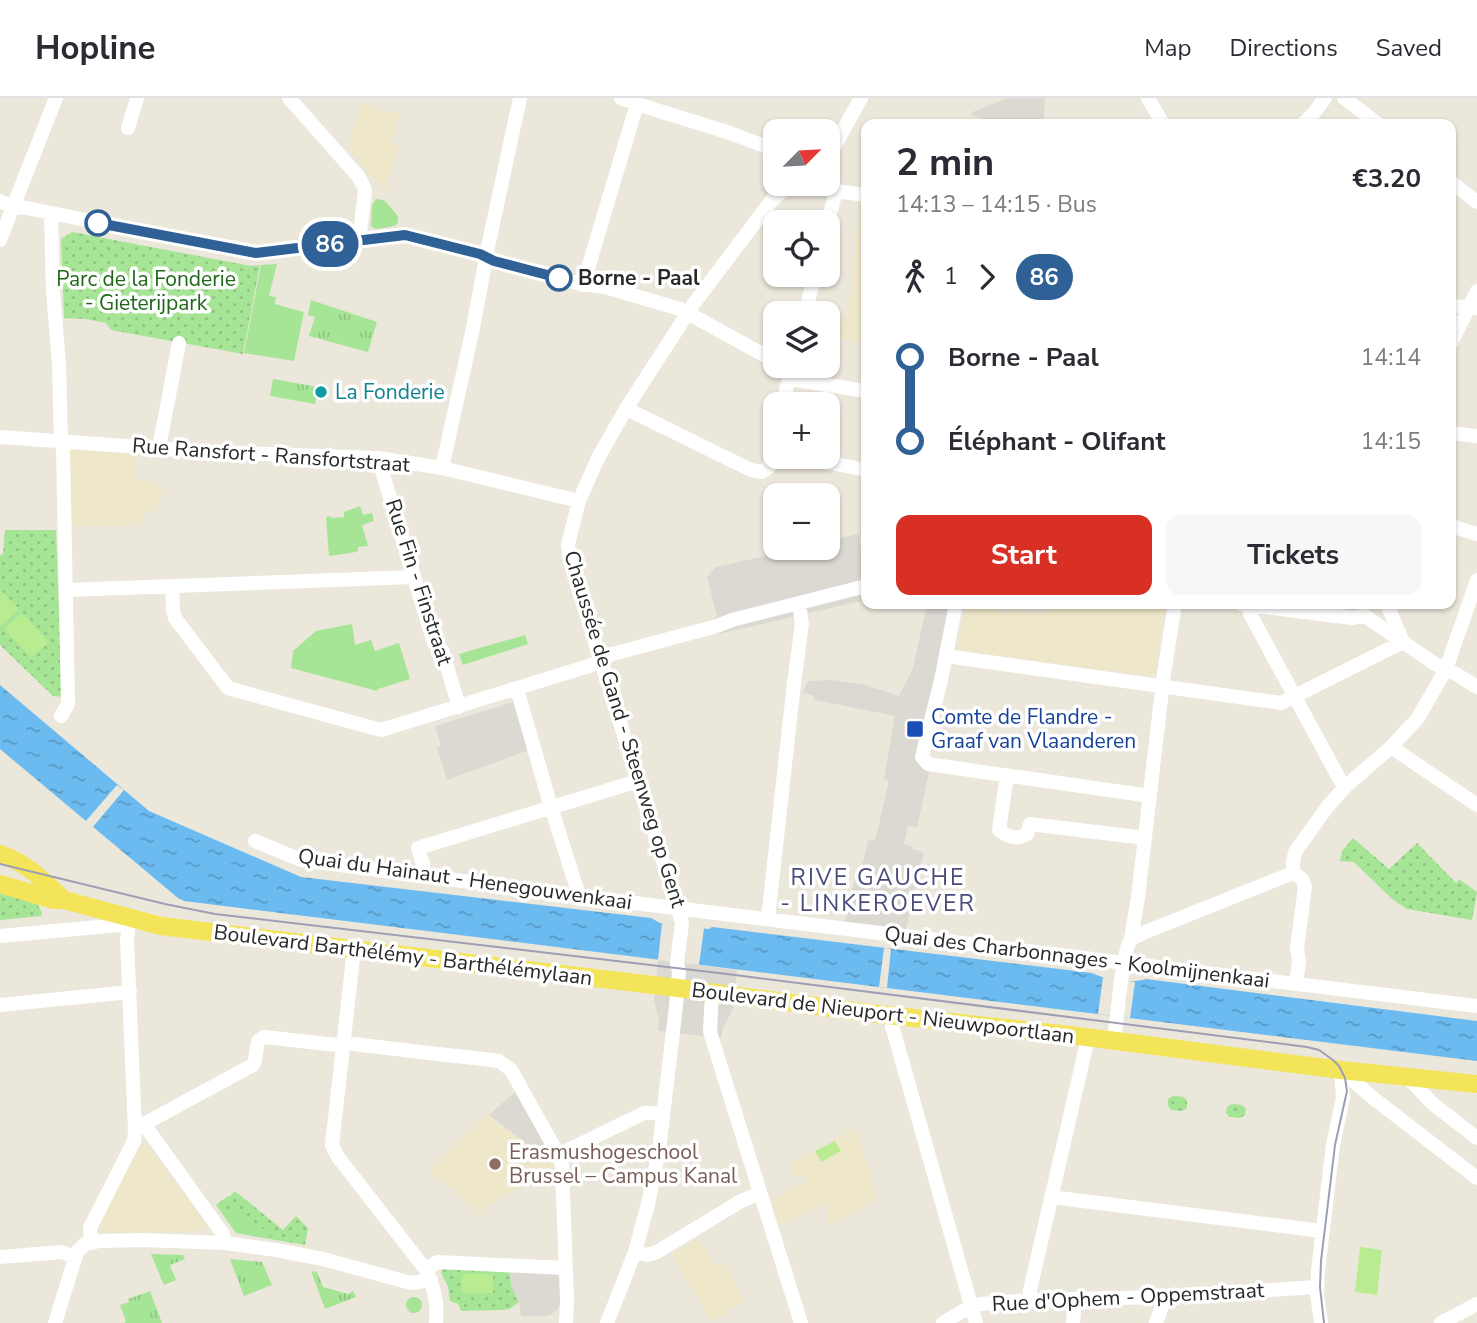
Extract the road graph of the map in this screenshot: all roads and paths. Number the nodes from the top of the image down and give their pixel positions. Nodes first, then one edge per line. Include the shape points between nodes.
1 (56, 98) edge
2 (137, 98) edge
3 (289, 98) edge
4 (520, 98) edge
5 (621, 98) edge
6 (861, 98) edge
7 (1148, 98) edge
8 (1325, 98) edge
9 (1344, 98) edge
10 (637, 104) junction
11 (1160, 119) edge
12 (1307, 119) edge
13 (1371, 119) edge
14 (128, 128) dead end
15 (840, 136) edge
16 (763, 146) edge
17 (1456, 186) edge
18 (840, 189) edge
19 (861, 194) edge
20 (776, 196) edge
21 (1477, 202) edge
22 (7, 204) edge
23 (51, 214) junction
24 (0, 240) edge
25 (359, 240) junction
26 (486, 257) junction
27 (583, 285) junction
28 (1477, 291) edge
29 (1473, 308) edge
30 (687, 313) junction
31 (1456, 335) edge
32 (179, 343) dead end
33 (763, 354) edge
34 (795, 378) edge
35 (861, 390) edge
36 (627, 407) junction
37 (1456, 434) edge
38 (1477, 436) edge
39 (0, 437) edge
40 (61, 442) junction
41 (159, 448) junction
42 (378, 458) junction
43 (840, 465) edge
44 (442, 468) junction
45 (767, 469) edge
46 (861, 469) edge
47 (579, 501) junction
48 (1456, 528) edge
49 (1477, 534) edge
50 (414, 577) junction
51 (1477, 580) edge
52 (172, 586) junction
53 (861, 587) edge
54 (65, 590) junction
55 (799, 603) junction
56 (955, 609) edge
57 (1174, 609) edge
58 (1250, 609) edge
59 (1281, 609) edge
60 (1390, 609) edge
61 (1367, 610) edge
62 (1403, 642) junction
63 (946, 656) junction
64 (600, 660) junction
65 (1446, 669) junction
66 (1163, 686) junction
67 (1477, 687) edge
68 (517, 688) junction
69 (1294, 695) junction
70 (459, 707) junction
71 (61, 716) dead end
72 (1391, 747) junction
73 (1007, 775) junction
74 (638, 781) junction
75 (1345, 787) junction
76 (1150, 796) junction
77 (1477, 805) edge
78 (551, 807) junction
79 (1145, 838) junction
80 (255, 841) dead end
81 (0, 854) edge
82 (1293, 873) junction
83 (422, 876) junction
84 (0, 884) edge
85 (577, 896) junction
86 (64, 900) junction
87 (677, 908) junction
88 (768, 919) junction
89 (130, 920) junction
90 (0, 936) edge
91 (1131, 939) junction
92 (354, 949) junction
93 (1125, 963) junction
94 (678, 974) junction
95 (1296, 983) junction
96 (130, 992) junction
97 (712, 993) junction
98 (0, 1005) edge
99 (1477, 1006) edge
100 (893, 1016) junction
101 (1088, 1038) junction
102 (1114, 1041) junction
103 (344, 1043) junction
104 (1341, 1070) junction
105 (1406, 1076) junction
106 (1477, 1084) edge
107 (663, 1113) junction
108 (140, 1124) junction
109 (1477, 1138) edge
110 (558, 1155) junction
111 (1477, 1178) edge
112 (760, 1193) junction
113 (1051, 1197) junction
114 (1322, 1231) junction
115 (91, 1242) junction
116 (225, 1243) junction
117 (635, 1252) junction
118 (75, 1256) junction
119 (0, 1257) edge
120 (566, 1268) junction
121 (428, 1275) junction
122 (1317, 1287) junction
123 (1163, 1297) junction
124 (1030, 1300) junction
125 (1075, 1300) junction
126 (1477, 1304) edge
127 (972, 1307) junction
128 (55, 1323) edge
129 (436, 1323) edge
130 (566, 1323) edge
131 (607, 1323) edge
132 (802, 1323) edge
133 (943, 1323) edge
134 (976, 1323) edge
135 (1073, 1323) edge
136 (1156, 1323) edge
137 (1321, 1323) edge
138 (1441, 1323) edge

1 - 22 street
2 - 14 street
3 - 25 street via 365,187
4 - 26 street
5 - 10 street
6 - 15 street
7 - 11 street
8 - 12 street
9 - 13 street
10 - 16 street
10 - 27 street
17 - 21 street
18 - 19 street
20 - 30 street, Chaussée de Gand - Steenweg op Gent
22 - 23 street
22 - 24 street
23 - 25 street via 256,253
23 - 40 street
25 - 26 street via 405,235
26 - 27 street
26 - 44 street
27 - 30 street via 605,287
28 - 29 street
29 - 31 street
30 - 33 street
30 - 36 street, Chaussée de Gand - Steenweg op Gent
32 - 41 street
34 - 35 street
36 - 45 street via 751,470
36 - 47 street, Chaussée de Gand - Steenweg op Gent
37 - 38 street
39 - 40 street, Rue Ransfort - Ransfortstraat
40 - 41 street, Rue Ransfort - Ransfortstraat
40 - 54 street
41 - 42 street, Rue Ransfort - Ransfortstraat
42 - 44 street, Rue Ransfort - Ransfortstraat
42 - 50 street, Rue Fin - Finstraat
43 - 46 street
44 - 47 street, Rue Ransfort - Ransfortstraat
47 - 64 street, Chaussée de Gand - Steenweg op Gent via 568,544 570,561
48 - 49 street
50 - 52 street
50 - 70 street, Rue Fin - Finstraat
51 - 65 street
52 - 54 street
52 - 70 street via 175,618 228,688 381,730
53 - 55 street
54 - 71 street via 68,704
55 - 64 street
55 - 88 street via 802,624
56 - 63 street
57 - 66 street
58 - 69 street
59 - 61 street via 1352,618
60 - 62 street
61 - 62 street via 1374,624
62 - 65 street
62 - 69 street
63 - 66 street
63 - 73 street via 922,757 928,764
64 - 68 street
64 - 74 street, Chaussée de Gand - Steenweg op Gent
65 - 67 street
65 - 72 street via 1418,718
66 - 69 street via 1281,703
66 - 76 street
68 - 70 street
68 - 78 street
69 - 75 street
72 - 75 street
72 - 77 street
73 - 76 street
73 - 79 street via 999,830 1005,836 1021,838 1031,824
74 - 78 street
74 - 87 street, Chaussée de Gand - Steenweg op Gent
75 - 82 street via 1295,852
76 - 79 street
78 - 83 street via 418,848
78 - 85 street
79 - 91 street
80 - 83 street, Quai du Hainaut - Henegouwenkaai via 301,860
81 - 86 main road via 25,866
82 - 91 street
82 - 95 street via 1302,878 1305,887
83 - 85 street, Quai du Hainaut - Henegouwenkaai
84 - 86 main road
85 - 87 street, Quai du Hainaut - Henegouwenkaai
86 - 89 main road
87 - 88 street, Quai des Charbonnages - Koolmijnenkaai
87 - 94 street, Chaussée de Gand - Steenweg op Gent via 682,925
88 - 93 street, Quai des Charbonnages - Koolmijnenkaai
89 - 90 street, Boulevard Barthélémy - Barthélémylaan
89 - 92 main road, Boulevard Barthélémy - Barthélémylaan
89 - 96 street
91 - 93 street
92 - 94 main road, Boulevard Barthélémy - Barthélémylaan
92 - 103 street
93 - 95 street, Quai des Charbonnages - Koolmijnenkaai
93 - 102 street
94 - 97 main road, Boulevard de Nieuport - Nieuwpoortlaan
94 - 107 street, Chaussée de Gand - Steenweg op Gent
95 - 99 street, Quai des Charbonnages - Koolmijnenkaai
96 - 98 street
96 - 108 street
97 - 100 main road, Boulevard de Nieuport - Nieuwpoortlaan
97 - 112 street via 710,1032
100 - 101 main road, Boulevard de Nieuport - Nieuwpoortlaan
100 - 127 street via 892,1026
101 - 102 main road, Boulevard de Nieuport - Nieuwpoortlaan
101 - 113 street
102 - 104 main road, Boulevard de Nieuport - Nieuwpoortlaan
103 - 108 street via 264,1037 258,1041 253,1065
103 - 110 street via 499,1060 511,1070
103 - 121 street via 332,1145
104 - 105 main road, Boulevard de Nieuport - Nieuwpoortlaan
104 - 111 street
104 - 114 street via 1343,1098
105 - 106 main road, Boulevard de Nieuport - Nieuwpoortlaan
105 - 109 street
107 - 110 street via 644,1113
107 - 117 street, Chaussée de Gand - Steenweg op Gent via 654,1176
108 - 115 street via 90,1228
108 - 116 street via 223,1234
110 - 120 street
112 - 117 street via 657,1252
112 - 132 street
113 - 114 street
113 - 124 street
114 - 122 street
115 - 116 street
115 - 118 street
116 - 121 street via 323,1259 411,1283
117 - 131 street, Chaussée de Gand - Steenweg op Gent
118 - 119 street via 61,1252
118 - 128 street
120 - 121 street via 437,1262
120 - 130 street
121 - 129 street via 435,1295
122 - 123 street, Rue d'Ophem - Oppemstraat
122 - 137 street
123 - 125 street, Rue d'Ophem - Oppemstraat
123 - 136 street
124 - 125 street, Rue d'Ophem - Oppemstraat
124 - 127 street, Rue d'Ophem - Oppemstraat
125 - 135 street
126 - 138 street
127 - 133 street, Rue d'Ophem - Oppemstraat
127 - 134 street

